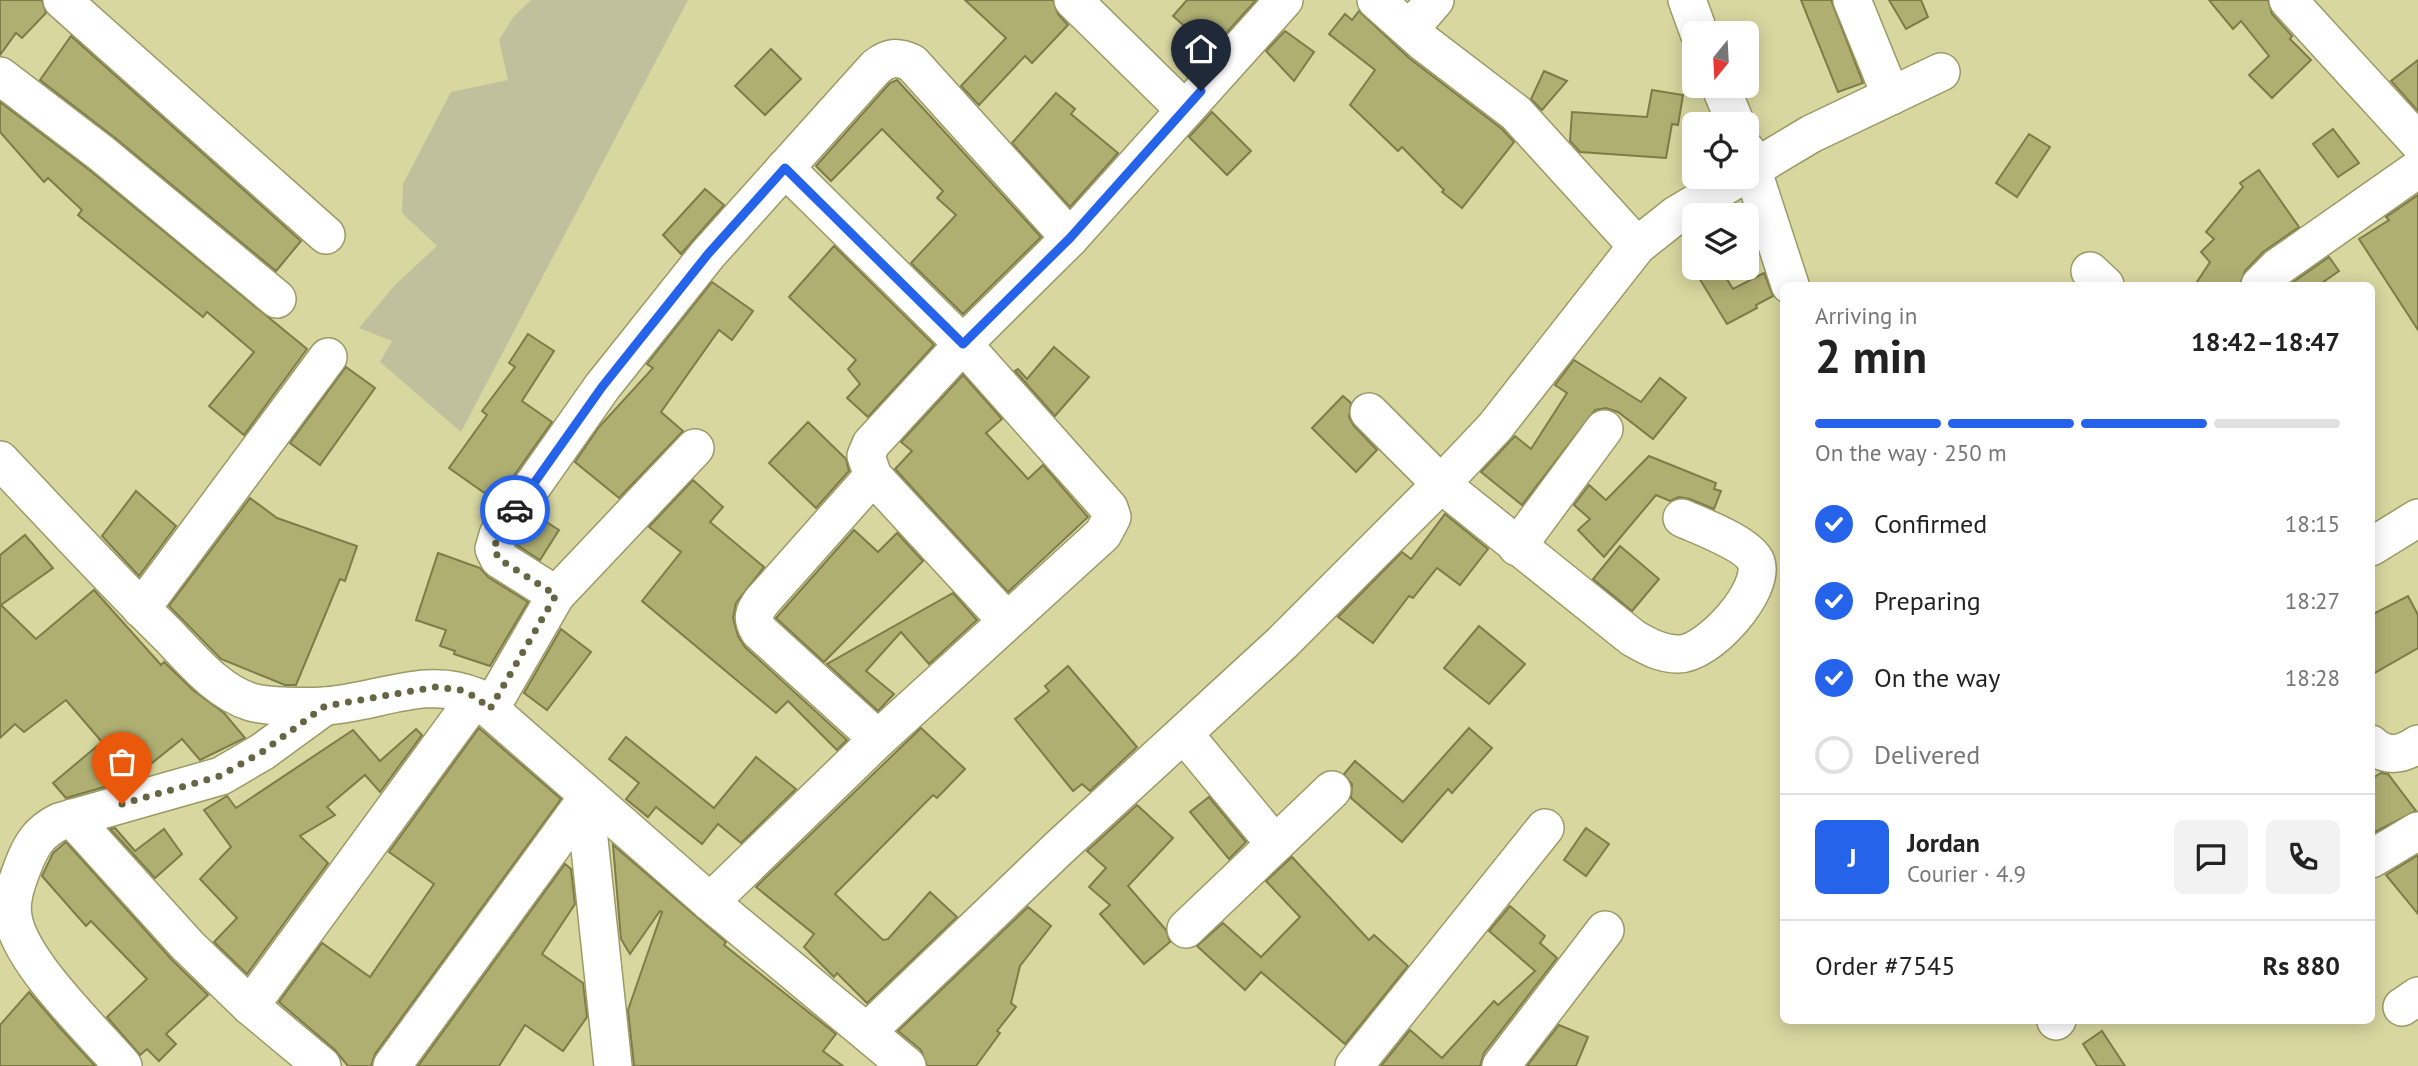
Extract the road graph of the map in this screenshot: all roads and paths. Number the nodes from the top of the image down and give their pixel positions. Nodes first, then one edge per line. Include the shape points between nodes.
1 (62, 0) edge
2 (1073, 0) edge
3 (1284, 0) edge
4 (1376, 0) edge
5 (1435, 0) edge
6 (1687, 0) edge
7 (1852, 0) edge
8 (2288, 0) edge
9 (1695, 21) edge
10 (1410, 29) junction
11 (1941, 72) dead end
12 (0, 76) edge
13 (1891, 96) junction
14 (1184, 109) junction
15 (2418, 142) edge
16 (1759, 161) edge
17 (785, 168) junction
18 (2418, 169) edge
19 (1714, 189) edge
20 (1755, 189) edge
21 (326, 235) dead end
22 (1070, 238) junction
23 (1637, 246) junction
24 (1789, 282) edge
25 (2263, 282) edge
26 (277, 299) dead end
27 (963, 344) junction
28 (328, 357) dead end
29 (1369, 412) dead end
30 (1604, 429) dead end
31 (695, 448) dead end
32 (0, 460) edge
33 (873, 476) junction
34 (1441, 484) junction
35 (1682, 518) dead end
36 (2418, 518) edge
37 (2375, 545) edge
38 (1517, 547) junction
39 (556, 595) junction
40 (141, 609) junction
41 (1006, 620) junction
42 (483, 703) junction
43 (325, 706) junction
44 (1184, 734) junction
45 (878, 739) junction
46 (2418, 744) edge
47 (2375, 746) edge
48 (1332, 790) dead end
49 (584, 797) junction
50 (72, 818) junction
51 (1545, 828) dead end
52 (2418, 831) edge
53 (1275, 844) junction
54 (2375, 857) edge
55 (710, 902) junction
56 (1186, 929) dead end
57 (1605, 930) dead end
58 (250, 1006) junction
59 (867, 1032) junction
60 (123, 1066) edge
61 (322, 1066) edge
62 (393, 1066) edge
63 (613, 1066) edge
64 (907, 1066) edge
65 (1354, 1066) edge
66 (1501, 1066) edge

1 - 21 street
2 - 14 street
3 - 14 street
4 - 10 street
5 - 10 street
6 - 9 street
7 - 13 street
8 - 15 street
10 - 23 street via 1516,113
11 - 13 street
12 - 26 street
13 - 16 street
14 - 22 street
17 - 22 street via 876,67 887,58 899,57 912,63
17 - 27 street
17 - 39 street via 708,254 602,387 498,535 494,549 499,559
18 - 25 street
19 - 23 street
20 - 24 street
22 - 27 street
23 - 34 street via 1494,427
27 - 33 street via 871,444 866,456
27 - 41 street via 1109,508 1112,517 1103,534
28 - 40 street
29 - 34 street
30 - 38 street
31 - 39 street
32 - 40 street
33 - 41 street
33 - 45 street via 762,600 753,622
34 - 38 street
34 - 44 street
35 - 38 street via 1748,551 1757,573 1736,615 1718,635 1679,655 1633,638
36 - 37 street
39 - 42 street
40 - 43 street via 206,673 241,697 253,703
41 - 45 street
42 - 43 street via 460,690 436,687
42 - 49 street
42 - 58 street
43 - 50 street via 220,776
44 - 53 street
44 - 59 street
45 - 55 street
46 - 47 street via 2392,755
48 - 53 street
49 - 55 street
49 - 62 street
49 - 63 street
50 - 58 street via 188,946
50 - 60 street via 46,829 31,846 14,889 12,915 20,942
51 - 65 street
52 - 54 street
53 - 56 street
55 - 59 street
57 - 66 street
58 - 61 street
59 - 64 street

